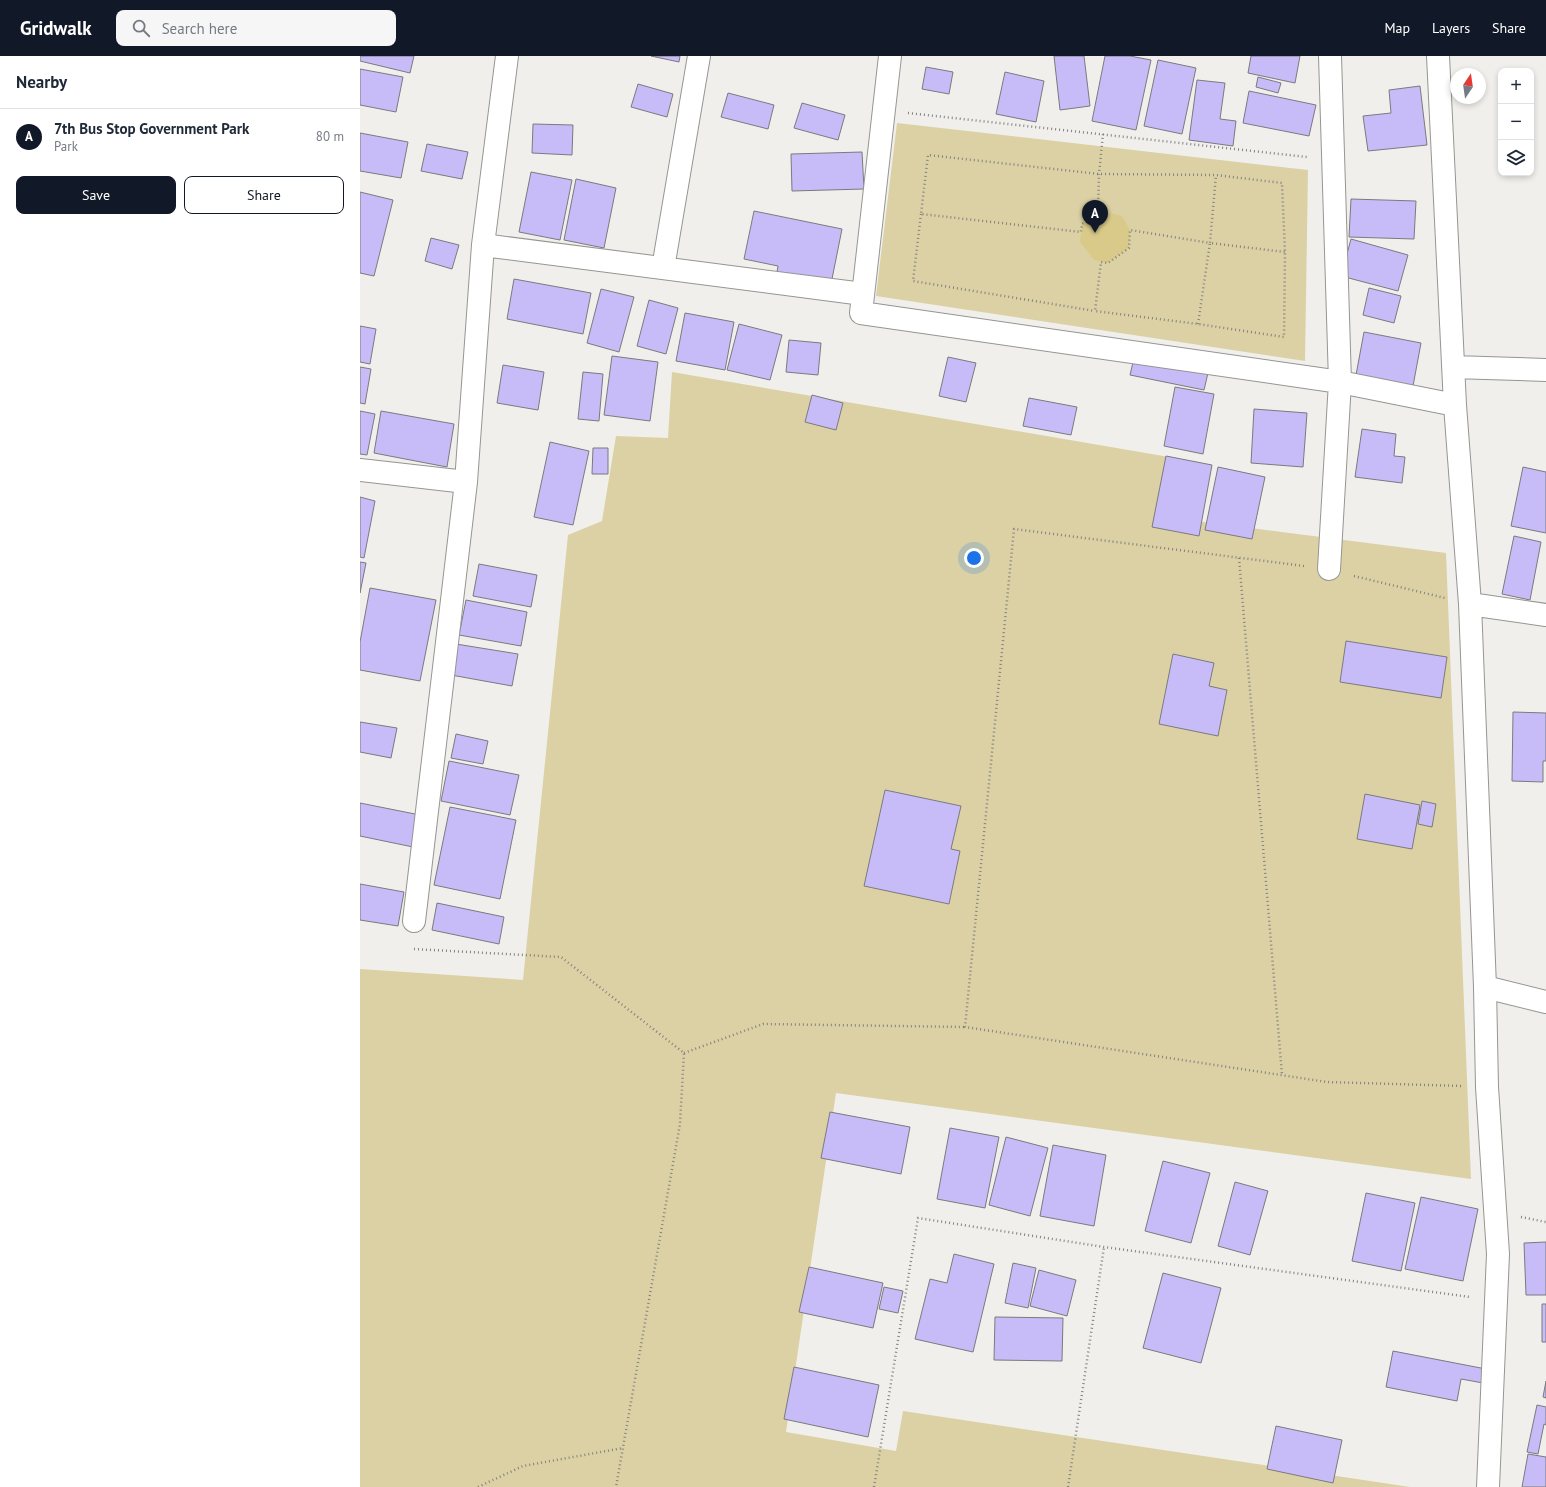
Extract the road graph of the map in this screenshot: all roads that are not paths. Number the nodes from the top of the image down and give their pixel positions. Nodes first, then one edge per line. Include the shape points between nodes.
1 (507, 56) edge
2 (699, 56) edge
3 (890, 56) edge
4 (1330, 56) edge
5 (1438, 56) edge
6 (483, 245) junction
7 (663, 268) junction
8 (863, 294) junction
9 (1454, 367) junction
10 (1546, 370) edge
11 (1340, 382) junction
12 (1455, 405) junction
13 (360, 470) edge
14 (466, 482) junction
15 (1329, 570) road end
16 (1470, 604) junction
17 (1546, 615) edge
18 (414, 921) road end
19 (1484, 987) junction
20 (1546, 1002) edge
21 (1488, 1487) edge

1 - 6 street
2 - 7 street
3 - 8 street
4 - 11 street
5 - 9 street
6 - 7 street
6 - 14 street
7 - 8 street
8 - 11 street via 861,313
9 - 10 street
9 - 12 street
11 - 12 street
11 - 15 street
12 - 16 street
13 - 14 street
14 - 18 street
16 - 17 street
16 - 19 street
19 - 20 street
19 - 21 street via 1487,1087 1498,1254

